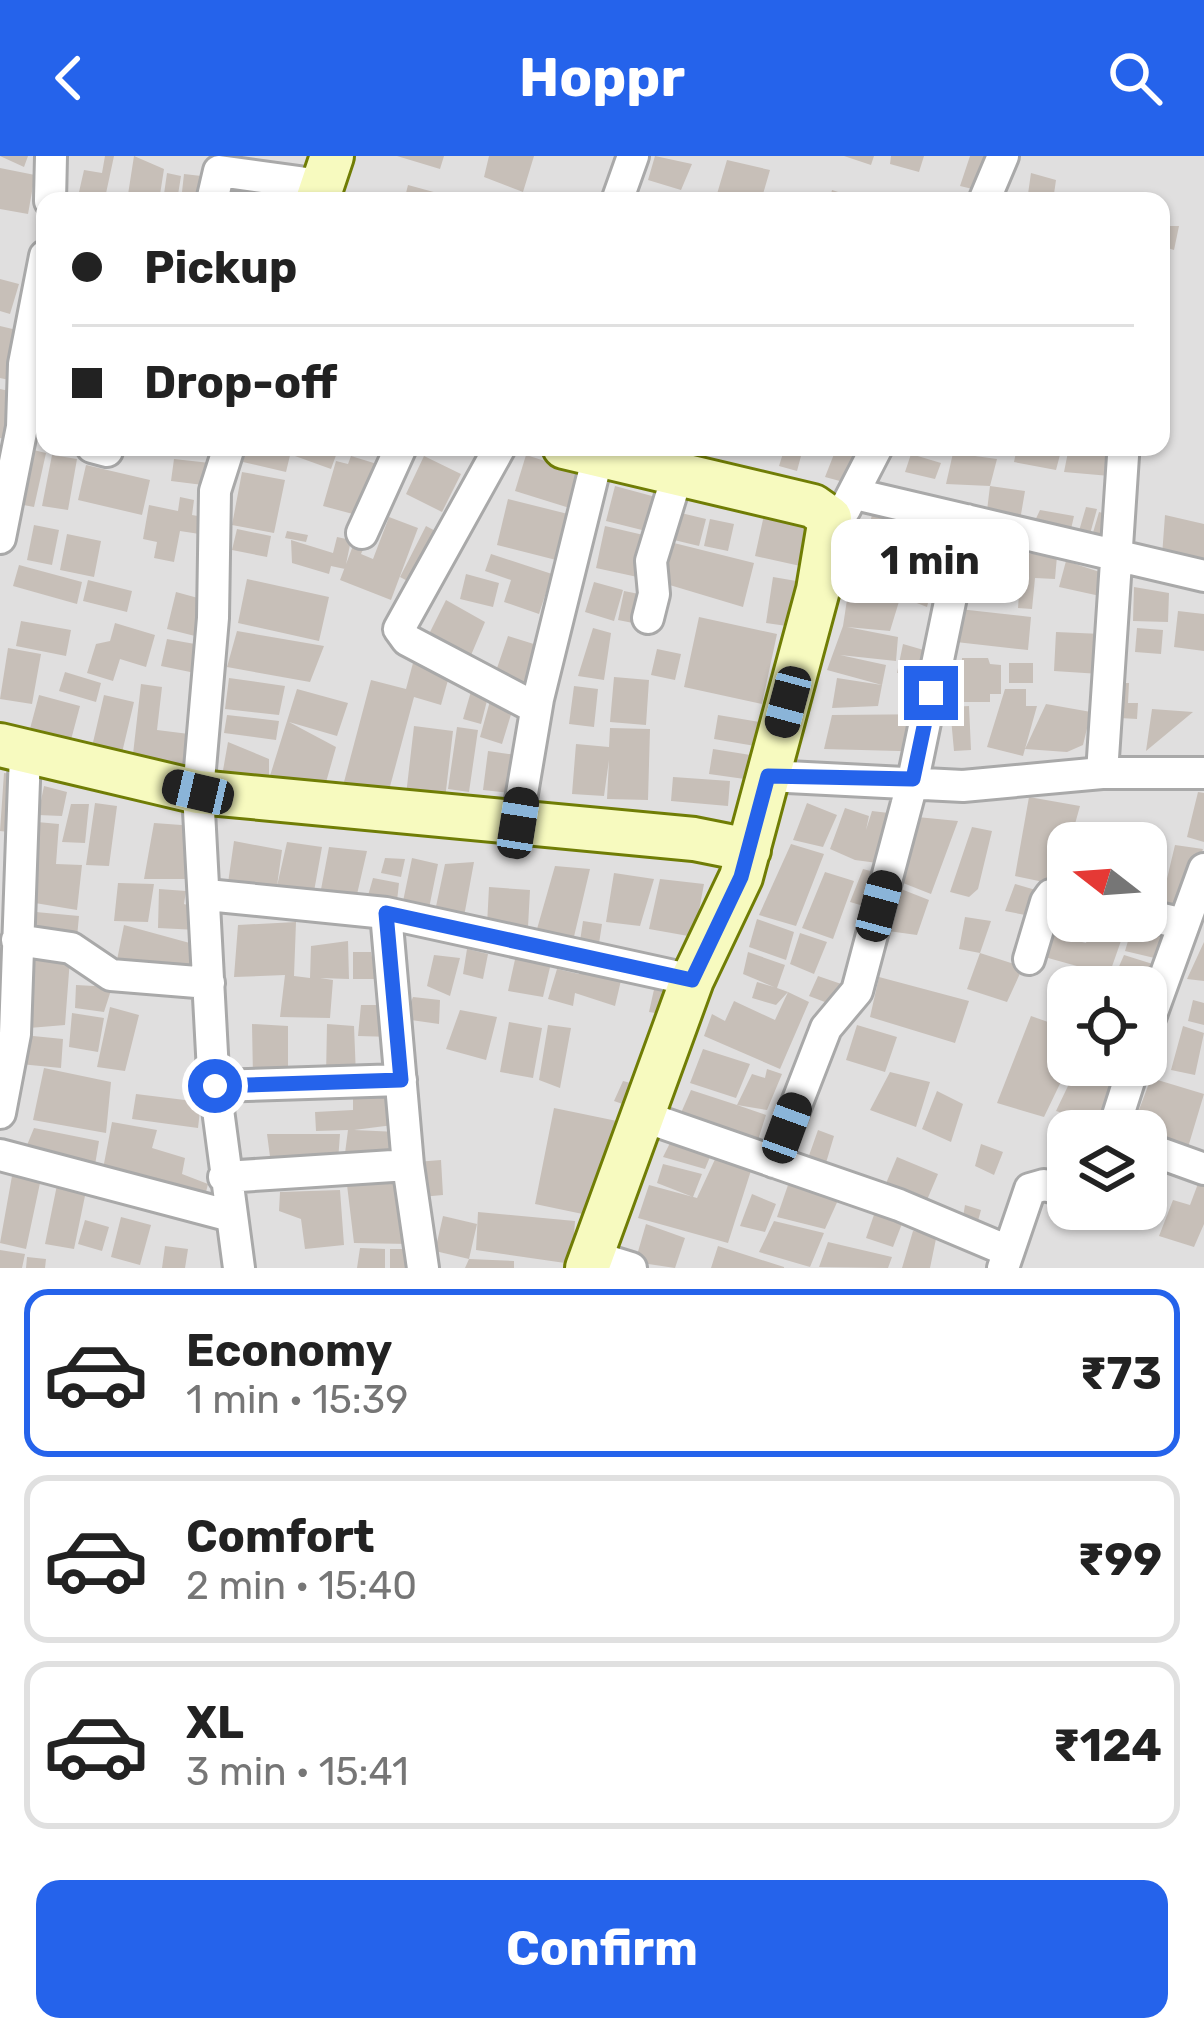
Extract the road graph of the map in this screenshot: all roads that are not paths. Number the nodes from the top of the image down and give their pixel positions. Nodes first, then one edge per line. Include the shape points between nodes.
1 (51, 156) edge
2 (633, 156) edge
3 (1003, 156) edge
4 (324, 181) edge
5 (50, 192) edge
6 (214, 192) edge
7 (620, 192) edge
8 (988, 192) edge
9 (36, 323) edge
10 (33, 430) edge
11 (226, 456) edge
12 (396, 456) edge
13 (495, 456) edge
14 (585, 456) edge
15 (607, 456) edge
16 (873, 456) edge
17 (1123, 456) dead end
18 (677, 476) junction
19 (842, 506) junction
20 (1, 520) edge
21 (967, 520) junction
22 (362, 533) dead end
23 (1118, 554) junction
24 (1204, 576) edge
25 (648, 618) dead end
26 (536, 708) junction
27 (13, 749) edge
28 (1102, 773) junction
29 (1204, 773) edge
30 (768, 776) junction
31 (913, 779) junction
32 (198, 792) junction
33 (518, 823) junction
34 (748, 850) junction
35 (1204, 869) edge
36 (207, 895) junction
37 (1047, 901) edge
38 (386, 913) junction
39 (1167, 920) edge
40 (1184, 924) junction
41 (17, 940) junction
42 (1029, 959) dead end
43 (1167, 971) edge
44 (692, 980) junction
45 (209, 983) junction
46 (8, 1032) edge
47 (401, 1080) junction
48 (215, 1086) junction
49 (0, 1113) edge
50 (642, 1116) junction
51 (0, 1155) edge
52 (1167, 1156) edge
53 (774, 1162) junction
54 (408, 1165) junction
55 (1204, 1169) edge
56 (224, 1177) junction
57 (1047, 1186) edge
58 (231, 1216) junction
59 (1006, 1259) edge
60 (603, 1264) edge
61 (238, 1268) edge
62 (423, 1268) edge

1 - 5 street
2 - 7 street
3 - 8 street
4 - 6 street via 219,171
9 - 10 street via 24,364
10 - 20 street
11 - 32 street via 215,491
12 - 22 street
13 - 26 street via 399,629 406,640
14 - 26 street
15 - 18 main road
16 - 19 street
17 - 23 street
18 - 19 main road
18 - 25 street via 651,561
19 - 21 street
19 - 30 main road
21 - 23 street
21 - 31 street
23 - 24 street
23 - 28 street
26 - 33 street
27 - 32 main road
27 - 41 street
28 - 29 street
28 - 31 street via 962,786
30 - 31 street
30 - 34 main road
31 - 53 street via 857,991 826,1028
32 - 33 main road
32 - 36 street
33 - 34 main road
34 - 44 main road
35 - 40 street
36 - 38 street
36 - 45 street
37 - 42 street
38 - 44 street
38 - 47 street
39 - 40 street
40 - 43 street
41 - 45 street via 71,948 111,975
41 - 46 street
44 - 50 main road
45 - 48 street
46 - 49 street
47 - 48 street
47 - 54 street
48 - 56 street
50 - 53 street
50 - 60 main road
51 - 58 street
52 - 55 street
53 - 59 street
54 - 56 street
54 - 62 street
56 - 58 street
57 - 59 street via 1030,1189
58 - 61 street

